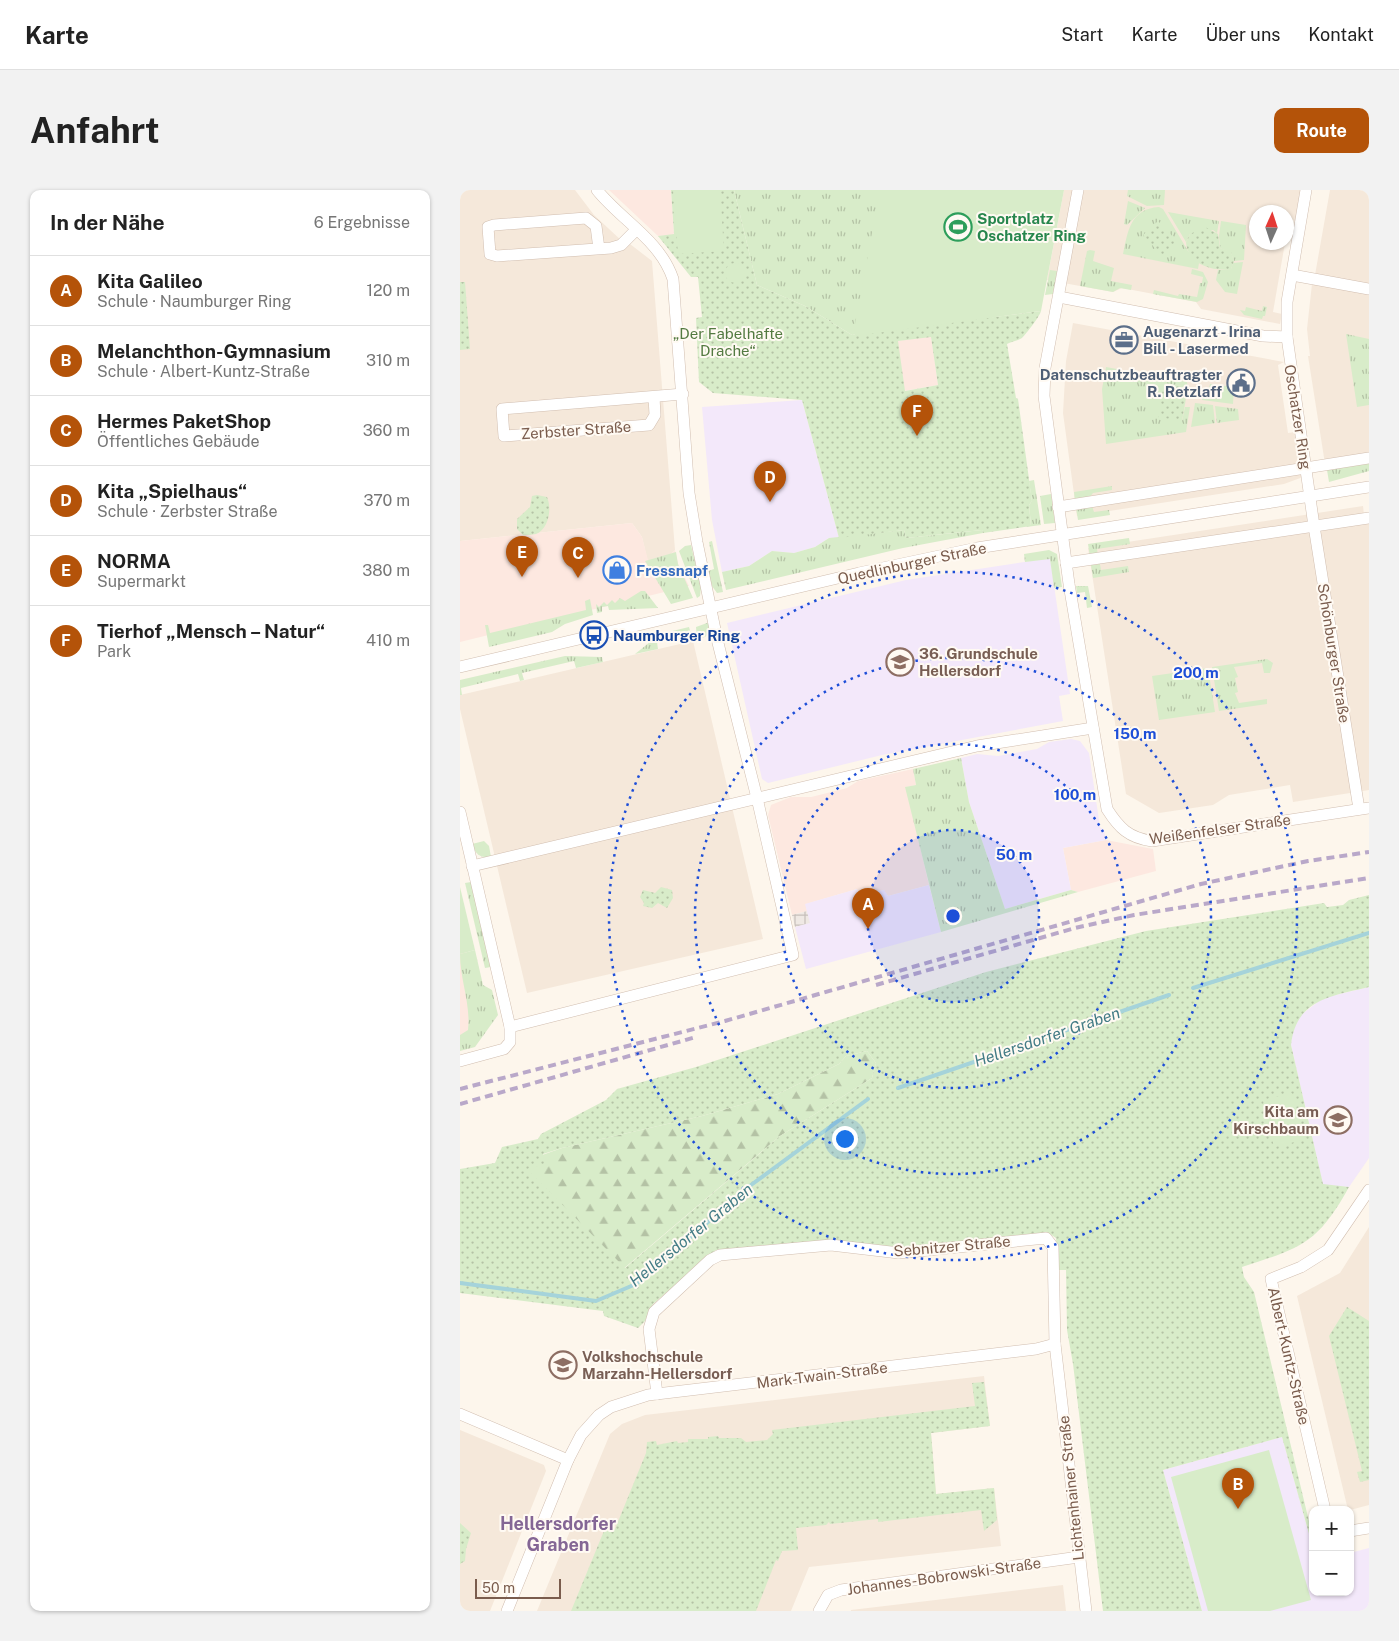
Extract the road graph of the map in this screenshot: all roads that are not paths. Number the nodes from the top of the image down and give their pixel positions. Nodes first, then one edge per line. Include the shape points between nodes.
1 (597, 190) edge
2 (1078, 190) edge
3 (1306, 190) edge
4 (636, 230) junction
5 (599, 249) junction
6 (1292, 275) junction
7 (1369, 289) edge
8 (1059, 297) junction
9 (1287, 338) junction
10 (683, 394) junction
11 (654, 397) junction
12 (1369, 458) edge
13 (1306, 468) junction
14 (1369, 487) edge
15 (1310, 496) junction
16 (1058, 507) junction
17 (1369, 518) edge
18 (1314, 526) junction
19 (1062, 535) junction
20 (1066, 563) junction
21 (711, 608) junction
22 (460, 667) edge
23 (1093, 728) junction
24 (757, 798) junction
25 (1364, 809) edge
26 (460, 812) edge
27 (472, 866) junction
28 (510, 1027) junction
29 (460, 1061) edge
30 (1369, 1190) edge
31 (1056, 1344) junction
32 (1058, 1365) joint
33 (657, 1394) junction
34 (460, 1414) edge
35 (568, 1460) junction
36 (1325, 1506) edge
37 (1369, 1528) edge
38 (1354, 1530) edge
39 (1079, 1557) junction
40 (507, 1611) edge
41 (819, 1611) edge
42 (1086, 1611) edge

1 - 4 street
2 - 8 street
3 - 6 street, Oschatzer Ring
4 - 5 street via 621,245
4 - 10 street via 664,257 673,279
5 - 5 street via 497,256 490,254 487,232 488,227 494,225 586,218 596,226
6 - 7 street
6 - 9 street, Oschatzer Ring via 1286,316
8 - 9 street
8 - 16 street via 1045,368 1044,396
9 - 13 street, Oschatzer Ring
10 - 11 street, Zerbster Straße
10 - 21 street via 689,493
11 - 11 street, Zerbster Straße via 502,408 504,436 649,425 655,415
12 - 13 street
13 - 15 street, Oschatzer Ring
13 - 16 street
14 - 15 street, Quedlinburger Straße
15 - 18 street, Schönburger Straße
15 - 19 street, Quedlinburger Straße
16 - 19 street
17 - 18 street
18 - 20 street
18 - 25 street, Schönburger Straße
19 - 20 street, Weißenfelser Straße
19 - 21 street, Quedlinburger Straße via 977,548
20 - 23 street, Weißenfelser Straße
21 - 22 street, Quedlinburger Straße
21 - 24 street
23 - 24 street via 977,746
23 - 25 street, Weißenfelser Straße via 1107,809 1117,826 1137,839 1152,841
24 - 27 street
24 - 28 street via 793,955
26 - 27 street
27 - 28 street
28 - 29 street via 510,1042 504,1049
30 - 36 street, Albert-Kuntz-Straße via 1328,1250 1317,1260 1271,1279
31 - 32 street, Sebnitzer Straße
31 - 33 street, Mark-Twain-Straße
31 - 33 street, Sebnitzer Straße via 1053,1247 1046,1238 908,1252 831,1244 727,1254 710,1260 654,1312 649,1329
32 - 39 street, Lichtenhainer Straße
33 - 35 street, Mark-Twain-Straße via 624,1401 599,1415 582,1435
34 - 35 street
35 - 40 street, Mark-Twain-Straße
37 - 38 street
39 - 41 street, Johannes-Bobrowski-Straße via 841,1590 828,1595
39 - 42 street, Lichtenhainer Straße

